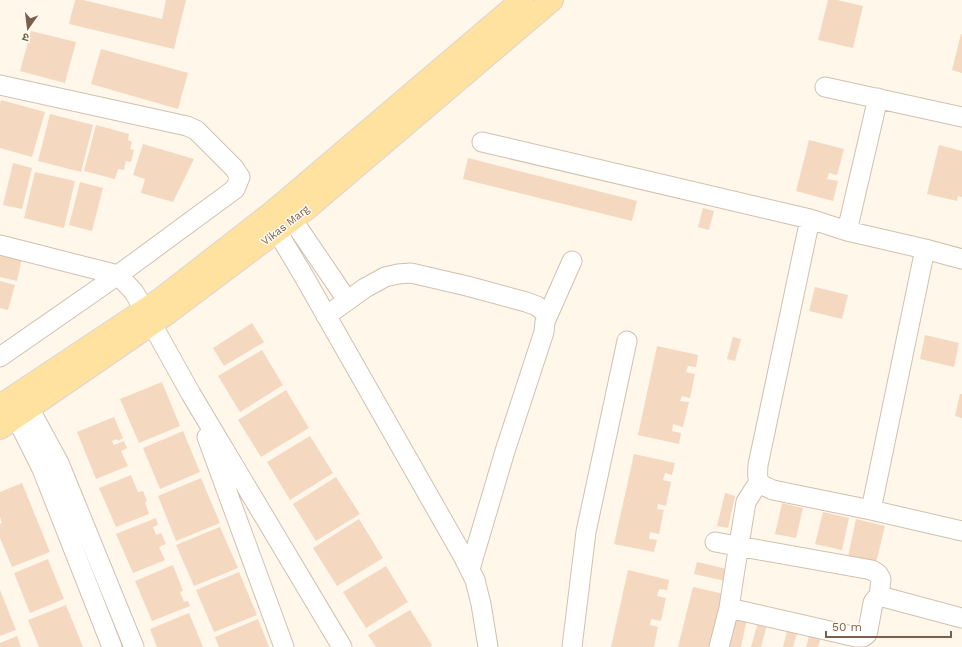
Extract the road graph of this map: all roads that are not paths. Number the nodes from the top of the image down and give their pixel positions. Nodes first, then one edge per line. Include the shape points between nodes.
1 (522, 0) edge
2 (552, 0) edge
3 (0, 85) edge
4 (825, 87) dead end
5 (878, 98) junction
6 (962, 117) edge
7 (482, 142) dead end
8 (810, 219) junction
9 (279, 222) junction
10 (847, 231) junction
11 (0, 245) edge
12 (925, 249) junction
13 (962, 259) edge
14 (572, 261) dead end
15 (118, 275) junction
16 (347, 300) junction
17 (548, 315) junction
18 (326, 316) junction
19 (148, 317) junction
20 (627, 341) dead end
21 (0, 357) edge
22 (191, 394) junction
23 (12, 409) edge
24 (759, 482) junction
25 (871, 510) junction
26 (962, 530) edge
27 (715, 542) dead end
28 (739, 546) junction
29 (470, 569) junction
30 (879, 597) junction
31 (729, 608) junction
32 (962, 618) edge
33 (112, 647) edge
34 (134, 647) edge
35 (284, 647) edge
36 (342, 647) edge
37 (488, 647) edge
38 (572, 647) edge
39 (719, 647) edge

1 - 9 main road, Vikas Marg
2 - 9 main road, Vikas Marg
3 - 15 street via 187,126 196,130 240,177 235,189
4 - 5 street
5 - 6 street
5 - 10 street
7 - 8 street
8 - 10 street
8 - 24 street via 758,465
9 - 16 street
9 - 18 street
9 - 19 main road, Vikas Marg via 161,299
10 - 12 street
11 - 15 street
12 - 13 street
12 - 25 street
14 - 17 street
15 - 19 street via 134,292
15 - 21 street
16 - 17 street via 385,277 411,273 526,302 537,306
16 - 18 street
17 - 29 street
18 - 29 street
19 - 22 street
19 - 23 main road, Vikas Marg
20 - 38 street via 586,532
22 - 35 street
22 - 36 street
23 - 33 street via 42,469
23 - 34 street via 59,463
24 - 25 street via 773,490
24 - 28 street via 746,502
25 - 26 street
27 - 28 street
28 - 30 street via 872,570 881,579
28 - 31 street
29 - 37 street via 481,604
30 - 31 street via 873,603 866,634 856,638
30 - 32 street
31 - 39 street

